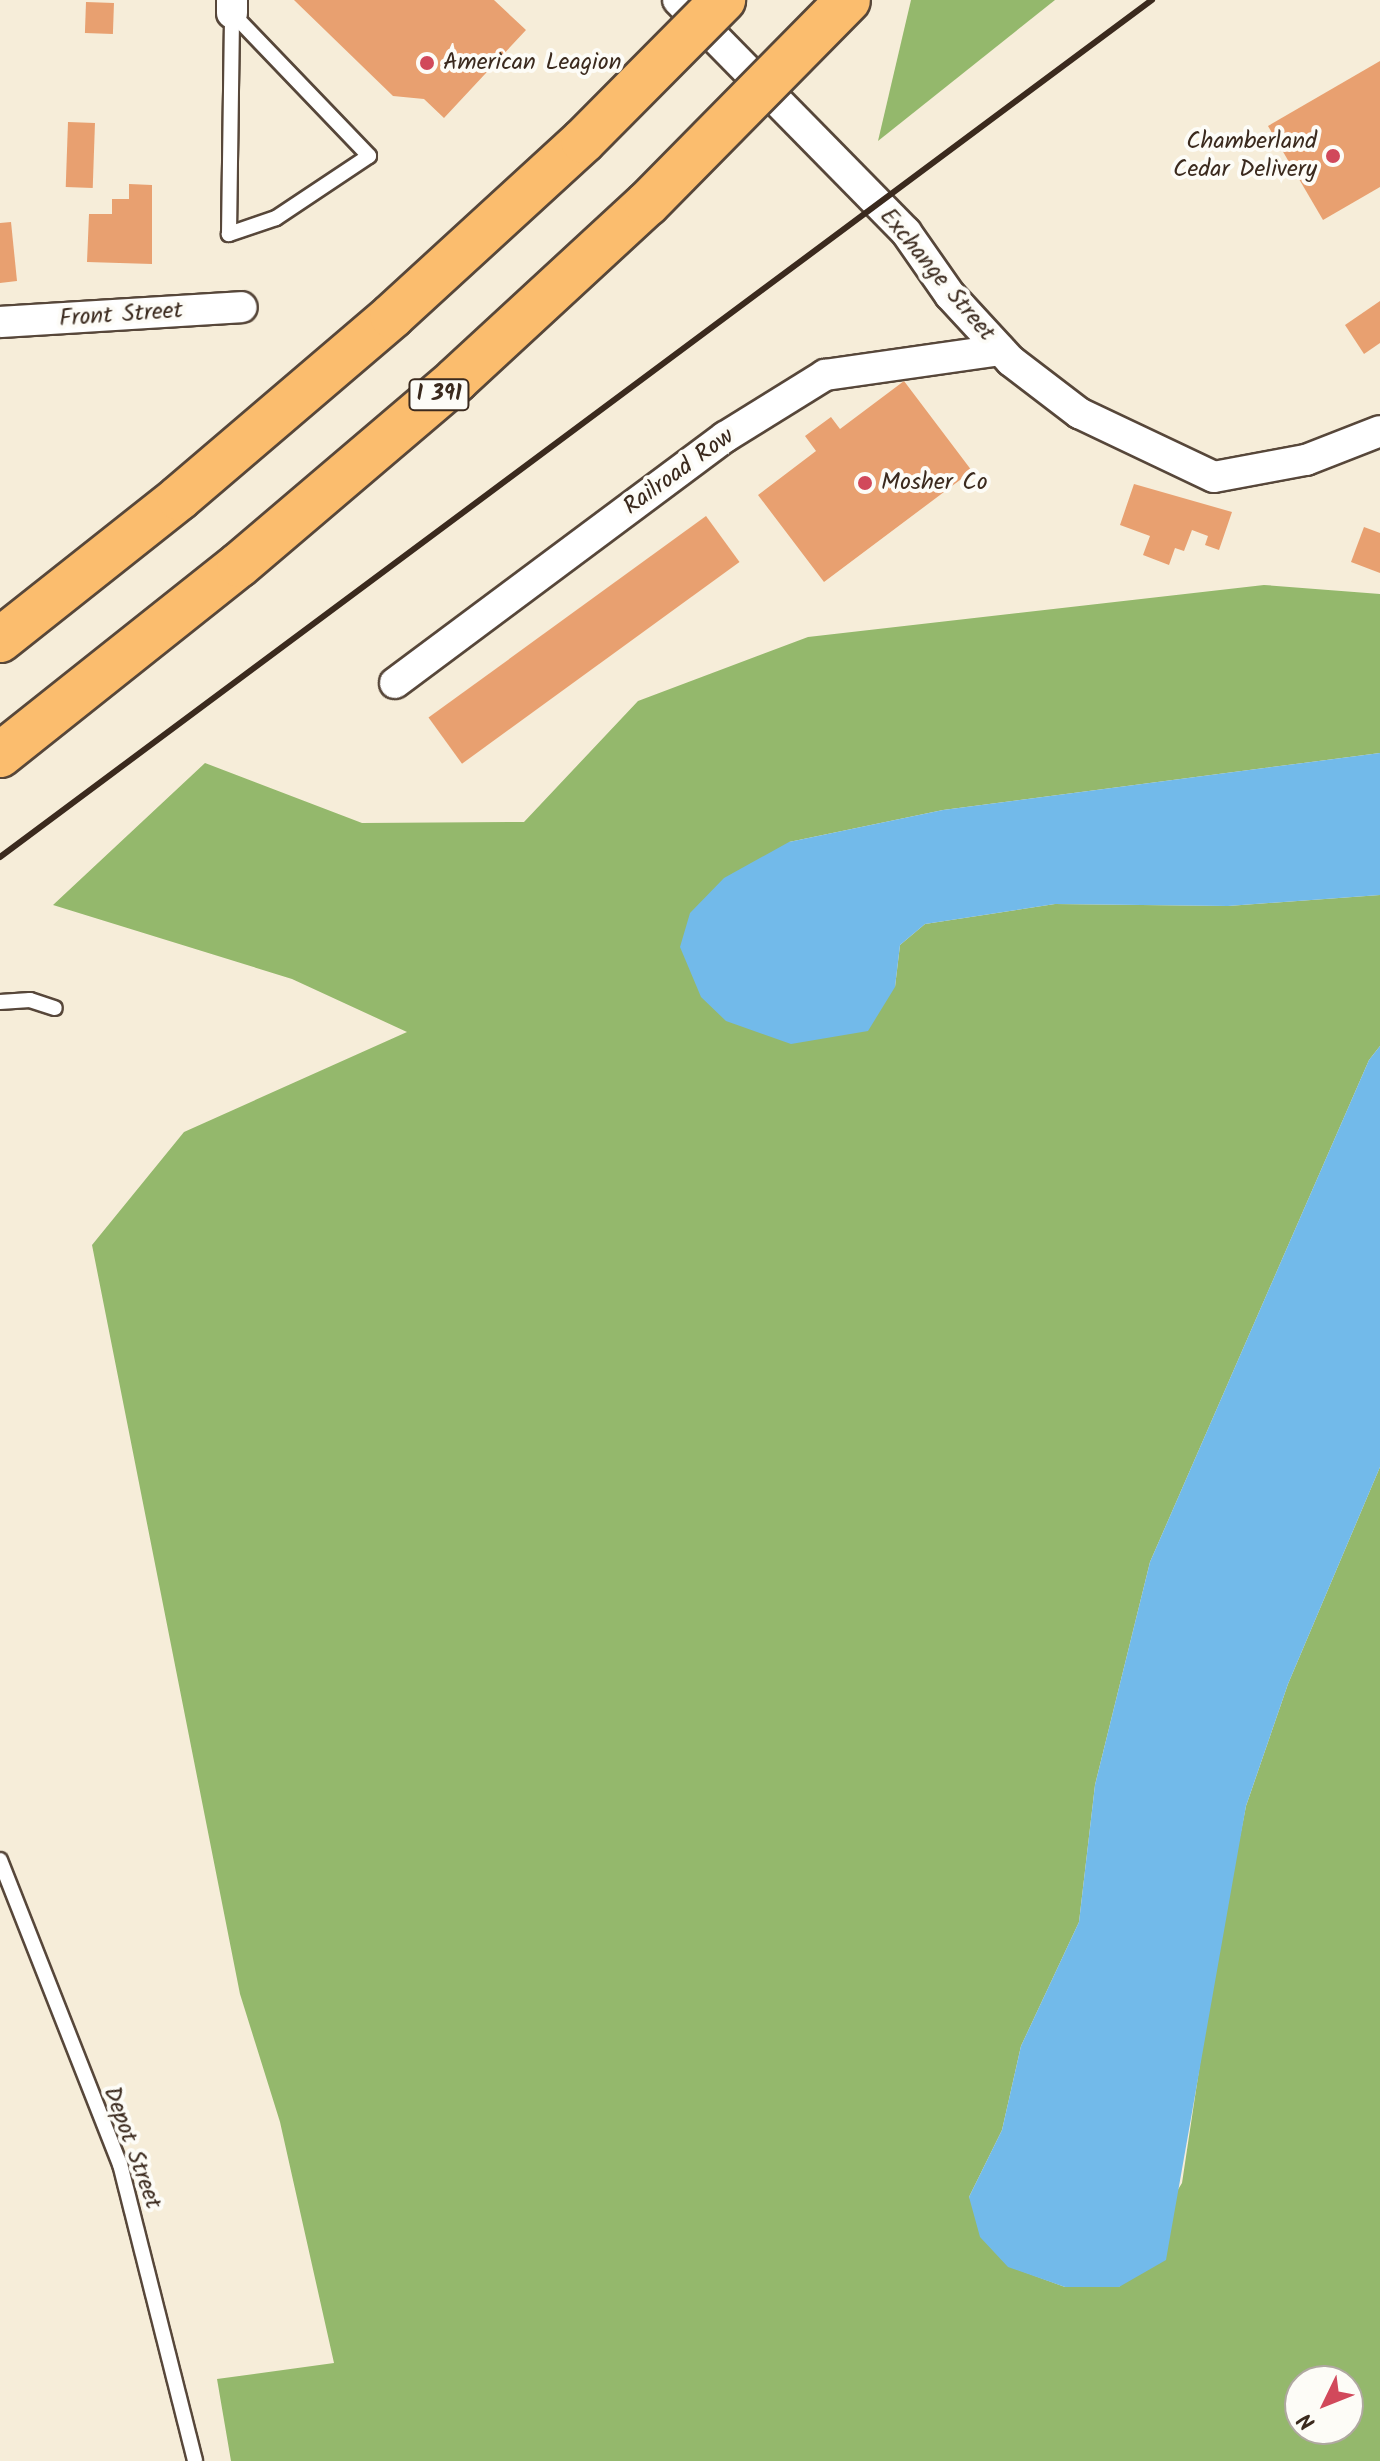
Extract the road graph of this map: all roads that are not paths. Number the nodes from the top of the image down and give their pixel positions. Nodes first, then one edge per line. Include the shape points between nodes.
1 (678, 0) edge
2 (723, 0) edge
3 (848, 0) edge
4 (232, 7) edge
5 (242, 307) dead end
6 (0, 322) edge
7 (1000, 350) junction
8 (1380, 431) edge
9 (0, 640) edge
10 (395, 683) dead end
11 (0, 755) edge
12 (0, 1002) edge
13 (55, 1008) dead end
14 (0, 1860) edge
15 (195, 2461) edge

1 - 7 street, Exchange Street via 906,232 950,295
2 - 9 highway, bridge via 583,141 392,316 179,498
3 - 11 highway, I 391, bridge via 714,139 456,380 250,556
4 - 4 lane via 232,29 229,234 276,218 369,156
5 - 6 street, Front Street
7 - 8 street, Exchange Street via 1079,413 1214,477 1306,460
7 - 10 street, Railroad Row via 825,375 725,437
12 - 13 lane via 30,1000
14 - 15 lane, Depot Street via 120,2164

